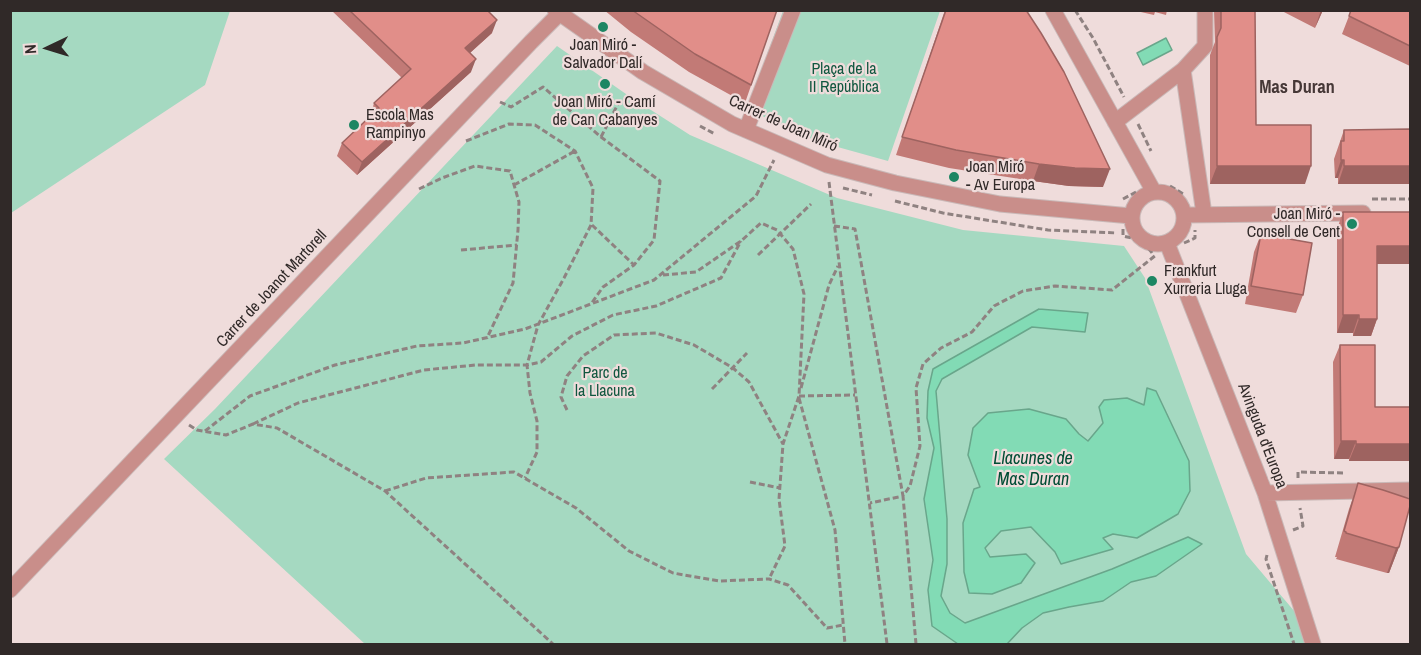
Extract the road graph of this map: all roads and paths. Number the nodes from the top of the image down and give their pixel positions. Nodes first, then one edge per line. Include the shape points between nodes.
1 (793, 10) edge
2 (1053, 10) edge
3 (1075, 10) edge
4 (1205, 10) edge
5 (558, 12) edge
6 (1184, 70) junction
7 (500, 102) dead end
8 (619, 102) dead end
9 (1131, 110) junction
10 (1115, 122) junction
11 (747, 130) junction
12 (601, 137) junction
13 (466, 141) dead end
14 (575, 151) junction
15 (774, 159) dead end
16 (1152, 160) dead end
17 (829, 182) dead end
18 (514, 185) junction
19 (419, 189) dead end
20 (1152, 189) junction
21 (811, 204) dead end
22 (1377, 213) edge
23 (1194, 215) junction
24 (1127, 216) junction
25 (591, 225) junction
26 (834, 226) junction
27 (780, 234) junction
28 (741, 241) junction
29 (517, 245) junction
30 (1164, 249) junction
31 (461, 250) dead end
32 (758, 255) dead end
33 (839, 264) junction
34 (634, 265) junction
35 (661, 275) junction
36 (590, 304) junction
37 (538, 325) junction
38 (487, 338) junction
39 (747, 353) dead end
40 (527, 365) junction
41 (732, 368) junction
42 (712, 389) dead end
43 (855, 395) junction
44 (799, 396) junction
45 (567, 410) dead end
46 (253, 424) junction
47 (783, 444) junction
48 (525, 478) junction
49 (750, 482) dead end
50 (780, 488) junction
51 (1410, 490) edge
52 (385, 491) junction
53 (1265, 493) junction
54 (903, 496) junction
55 (870, 503) junction
56 (769, 579) junction
57 (10, 590) edge
58 (843, 625) junction
59 (553, 645) edge
60 (845, 645) edge
61 (887, 645) edge
62 (916, 645) edge
63 (1313, 645) edge

1 - 11 street
2 - 10 street
3 - 9 path
4 - 6 street via 1204,46
5 - 11 street, Carrer de Joan Miró via 643,72
5 - 57 street, Carrer de Joanot Martorell
6 - 9 street
6 - 23 street
7 - 12 path via 511,107 543,87
8 - 12 path
9 - 10 street
9 - 16 path via 1151,148
10 - 20 street
11 - 24 street, Carrer de Joan Miró via 827,165 895,183 1000,204
12 - 34 path via 660,181 654,240
13 - 14 path via 509,124 535,125
14 - 18 path
14 - 25 path via 593,188
15 - 35 path via 756,196
17 - 26 path
18 - 19 path via 510,171 476,166
18 - 29 path via 519,202
20 - 23 street via 1173,197
20 - 23 path via 1161,179 1194,197
20 - 24 street
20 - 24 path via 1123,198
21 - 27 path
22 - 23 street
23 - 30 street
23 - 30 path via 1195,238
24 - 30 street via 1143,240
24 - 30 path via 1123,236
25 - 34 path
25 - 37 path
26 - 33 path
26 - 54 path via 855,229
27 - 28 path via 761,224
27 - 32 path
27 - 44 path via 793,249 804,294
28 - 35 path via 696,272
28 - 40 path via 721,278 656,306 613,315 572,336 541,362
29 - 31 path
29 - 38 path via 513,283
30 - 53 street, Avinguda d'Europa
30 - 54 path via 1112,290 1054,286 1023,291 994,306 972,332 941,348 923,364 916,388 920,446 910,486
33 - 43 path
33 - 44 path via 829,285
34 - 36 path via 603,287
35 - 36 path
36 - 37 path
37 - 38 path
37 - 40 path
38 - 46 path via 417,346 335,365 250,396 205,431 226,435
39 - 41 path
40 - 46 path via 424,370 298,403
40 - 48 path via 537,421 537,452
41 - 42 path
41 - 45 path via 694,345 656,333 614,335 583,356 567,376 561,397
41 - 47 path via 750,382
43 - 44 path
43 - 55 path
44 - 47 path
44 - 58 path via 835,530
46 - 52 path via 277,428
47 - 50 path
48 - 52 path via 514,472 426,478
48 - 56 path via 576,508 629,551 673,573 718,581
49 - 50 path
50 - 56 path via 785,546
51 - 53 street
52 - 59 path
53 - 63 street, Avinguda d'Europa
54 - 55 path
54 - 62 path
55 - 61 path
56 - 58 path via 788,585 827,628
58 - 60 path

